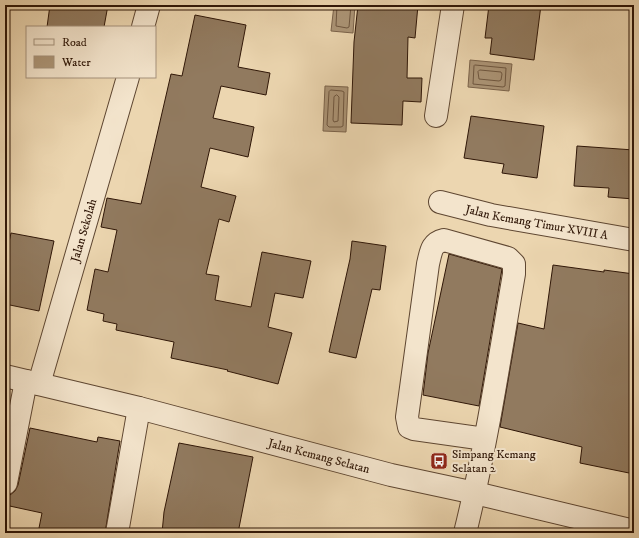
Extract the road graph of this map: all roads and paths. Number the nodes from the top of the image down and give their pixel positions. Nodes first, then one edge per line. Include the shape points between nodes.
1 (149, 5) edge
2 (453, 5) edge
3 (143, 26) edge
4 (128, 78) edge
5 (436, 116) dead end
6 (440, 202) dead end
7 (634, 240) edge
8 (5, 376) edge
9 (33, 382) junction
10 (139, 408) junction
11 (485, 439) junction
12 (6, 482) dead end
13 (475, 493) junction
14 (634, 531) edge
15 (117, 533) edge
16 (465, 533) edge

1 - 3 street
2 - 5 street
4 - 9 street, Jalan Sekolah
6 - 7 street, Jalan Kemang Timur XVIII A via 491,215
8 - 9 street, Jalan Kemang Selatan
9 - 10 street, Jalan Kemang Selatan
9 - 12 street, Jalan Sekolah
10 - 13 street, Jalan Kemang Selatan via 391,475
10 - 15 street
11 - 11 street via 414,429 409,427 407,422 428,264 434,245 438,241 444,240 508,258 514,264
11 - 13 street
13 - 14 street, Jalan Kemang Selatan
13 - 16 street

